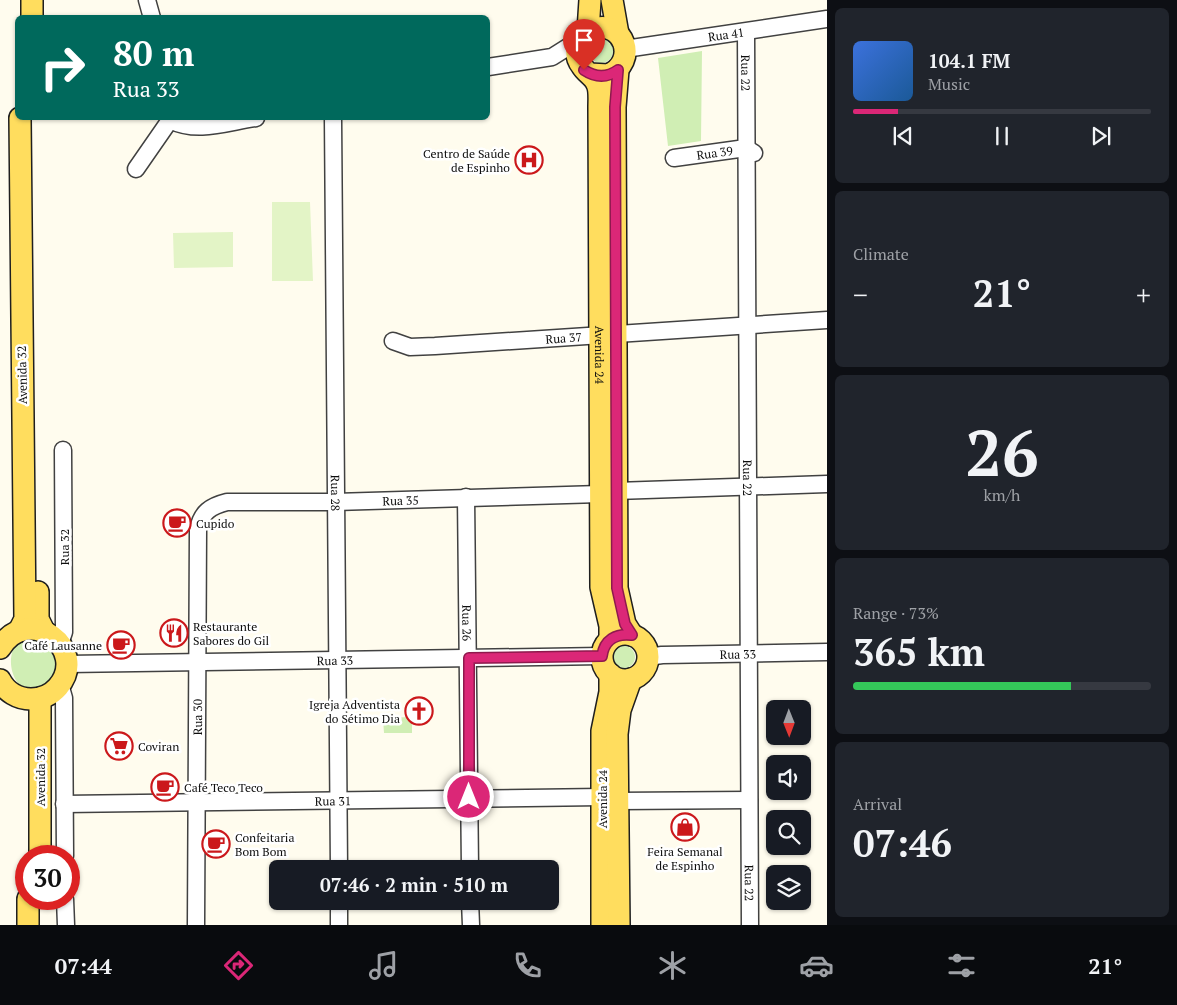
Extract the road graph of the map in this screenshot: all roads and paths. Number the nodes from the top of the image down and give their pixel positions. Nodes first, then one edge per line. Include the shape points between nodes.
1 (19, 0) edge
2 (32, 0) edge
3 (146, 0) edge
4 (590, 0) edge
5 (612, 0) edge
6 (19, 15) edge
7 (32, 15) edge
8 (151, 15) edge
9 (827, 19) edge
10 (746, 32) junction
11 (584, 35) junction
12 (621, 41) junction
13 (552, 57) junction
14 (490, 68) edge
15 (585, 69) junction
16 (618, 70) junction
17 (20, 120) edge
18 (34, 120) edge
19 (169, 120) edge
20 (172, 120) edge
21 (246, 120) edge
22 (333, 120) edge
23 (751, 151) junction
24 (674, 158) dead end
25 (136, 170) dead end
26 (827, 320) edge
27 (748, 326) junction
28 (608, 334) junction
29 (393, 341) dead end
30 (63, 450) dead end
31 (827, 484) edge
32 (749, 488) junction
33 (608, 492) junction
34 (466, 497) junction
35 (335, 502) junction
36 (205, 513) joint
37 (19, 631) junction
38 (632, 635) junction
39 (52, 637) junction
40 (0, 648) edge
41 (827, 652) edge
42 (749, 654) junction
43 (607, 656) junction
44 (469, 658) junction
45 (648, 658) junction
46 (338, 660) junction
47 (197, 662) junction
48 (67, 664) junction
49 (631, 679) junction
50 (60, 684) junction
51 (1, 685) edge
52 (33, 699) junction
53 (469, 797) junction
54 (610, 799) junction
55 (340, 800) junction
56 (749, 800) junction
57 (196, 802) junction
58 (64, 804) junction
59 (27, 845) edge
60 (40, 845) edge
61 (65, 845) edge
62 (340, 860) edge
63 (470, 860) edge
64 (28, 910) edge
65 (40, 910) edge
66 (65, 910) edge
67 (339, 910) edge
68 (470, 910) edge
69 (28, 925) edge
70 (40, 925) edge
71 (66, 925) edge
72 (196, 925) edge
73 (339, 925) edge
74 (470, 925) edge
75 (602, 925) edge
76 (619, 925) edge
77 (750, 925) edge

1 - 6 main road
2 - 7 main road
3 - 8 street
4 - 11 main road, Avenida 24
5 - 12 main road, Avenida 24
9 - 10 street, Rua 41
10 - 12 street, Rua 41
10 - 23 street, Rua 22
11 - 12 main road via 601,27
11 - 13 street
11 - 15 main road, Avenida 24 via 576,53
12 - 16 main road, Avenida 24 via 624,60
13 - 14 street
13 - 15 street
15 - 16 main road via 602,76
15 - 28 main road, Avenida 24 via 598,84 600,107
16 - 28 main road, Avenida 24
17 - 37 main road, Avenida 32 via 25,619
18 - 39 main road, Avenida 32 via 38,619
19 - 25 street
20 - 21 street via 191,128
22 - 35 street, Rua 28
23 - 24 street, Rua 39
23 - 27 street, Rua 22
26 - 27 street, Rua 37
27 - 28 street, Rua 37
27 - 32 street, Rua 22
28 - 29 street, Rua 37 via 410,347
28 - 33 main road, Avenida 24
30 - 39 street, Rua 32 via 64,632
31 - 32 street, Rua 35
32 - 33 street, Rua 35
32 - 42 street, Rua 22
33 - 34 street, Rua 35
33 - 38 main road, Avenida 24 via 617,588 625,624
33 - 43 main road, Avenida 24 via 601,587 610,626
34 - 35 street, Rua 35
34 - 44 street, Rua 26
35 - 36 street, Rua 35 via 228,502
35 - 46 street, Rua 28
36 - 47 street, Rua 30 via 198,530
37 - 39 main road via 27,629
37 - 40 main road
38 - 43 main road via 616,635
38 - 45 main road, Avenida 24 via 644,644
39 - 48 main road, Avenida 32
41 - 42 street, Rua 33
42 - 45 street, Rua 33
42 - 56 street, Rua 22
43 - 44 street, Rua 33
43 - 49 main road via 616,678
43 - 54 main road, Avenida 24 via 610,692 602,731
44 - 46 street, Rua 33
44 - 53 street, Rua 26
45 - 49 main road, Avenida 24 via 643,671
46 - 47 street, Rua 33
46 - 55 street, Rua 28
47 - 48 street, Rua 33
47 - 57 street, Rua 30
48 - 50 main road
49 - 54 main road, Avenida 24 via 620,710
50 - 52 main road via 48,696
50 - 58 street via 64,698
51 - 52 main road via 17,696
52 - 59 main road, Avenida 32
52 - 60 main road, Avenida 32
53 - 54 street, Rua 31
53 - 55 street, Rua 31
53 - 63 street, Rua 26
54 - 56 street, Rua 31
54 - 75 main road, Avenida 24
54 - 76 main road, Avenida 24
55 - 57 street, Rua 31
55 - 62 street, Rua 28
56 - 77 street, Rua 22
57 - 58 street, Rua 31
57 - 72 street, Rua 30
58 - 61 street
64 - 69 main road
65 - 70 main road
66 - 71 street
67 - 73 street
68 - 74 street

